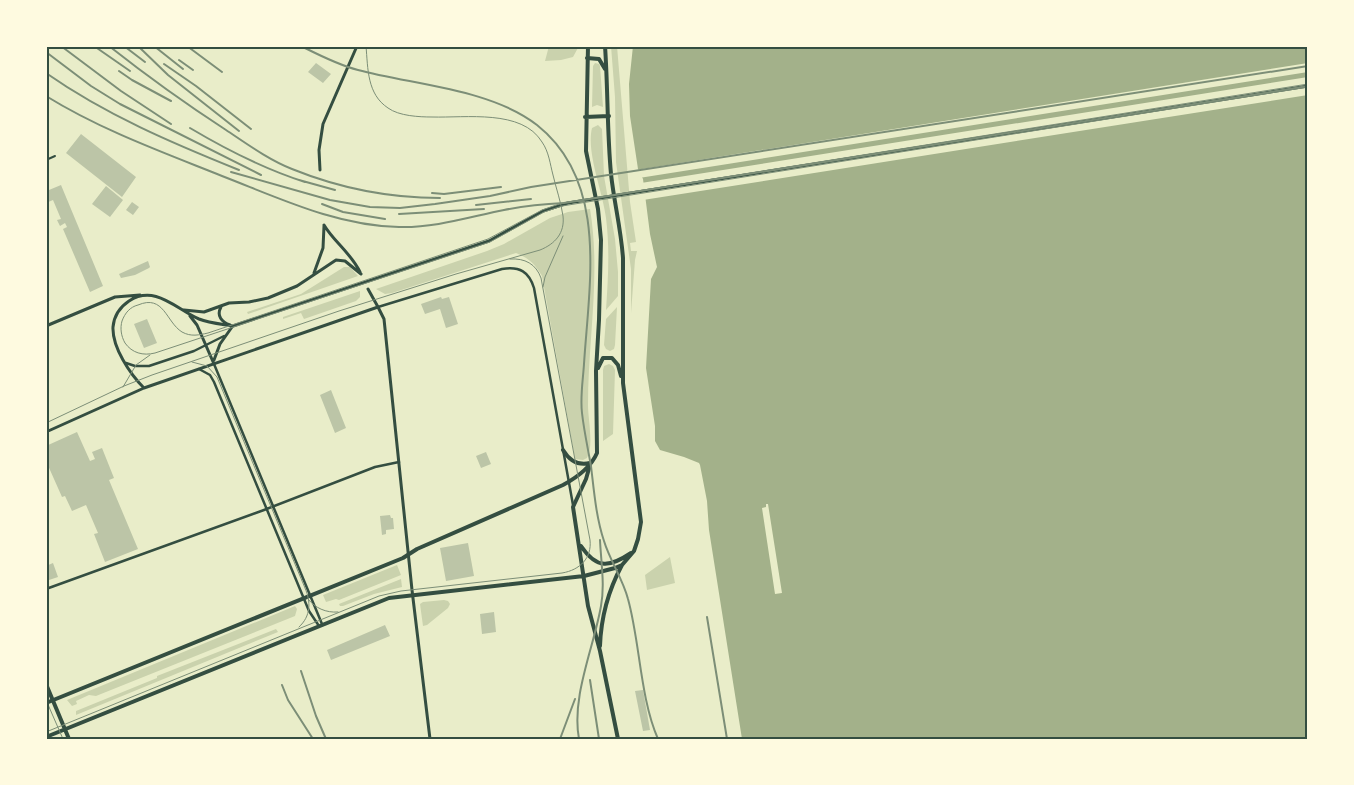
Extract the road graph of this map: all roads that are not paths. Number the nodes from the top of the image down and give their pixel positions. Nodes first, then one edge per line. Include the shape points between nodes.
1 (357, 46) edge
2 (588, 46) edge
3 (605, 46) edge
4 (587, 58) junction
5 (606, 71) junction
6 (1308, 86) edge
7 (609, 116) junction
8 (585, 117) junction
9 (55, 156) dead end
10 (46, 160) edge
11 (320, 170) dead end
12 (313, 274) junction
13 (368, 289) dead end
14 (143, 295) junction
15 (222, 305) junction
16 (378, 307) junction
17 (184, 310) junction
18 (46, 326) edge
19 (232, 326) junction
20 (224, 336) junction
21 (206, 346) junction
22 (124, 362) junction
23 (214, 364) junction
24 (199, 369) junction
25 (596, 371) junction
26 (623, 383) junction
27 (144, 388) junction
28 (46, 432) edge
29 (564, 450) junction
30 (399, 462) junction
31 (590, 463) junction
32 (569, 482) junction
33 (274, 506) junction
34 (573, 506) junction
35 (266, 509) junction
36 (580, 544) junction
37 (634, 551) junction
38 (409, 554) junction
39 (622, 565) junction
40 (584, 576) junction
41 (46, 589) edge
42 (413, 594) junction
43 (311, 596) junction
44 (304, 599) junction
45 (321, 625) junction
46 (600, 651) junction
47 (46, 684) edge
48 (53, 700) junction
49 (46, 704) edge
50 (66, 730) junction
51 (46, 737) edge
52 (69, 739) edge
53 (430, 739) edge
54 (618, 739) edge

1 - 11 main road via 323,124
2 - 4 main road
3 - 5 main road
4 - 5 main road via 599,60
4 - 8 main road
5 - 7 main road
6 - 19 main road via 568,203 543,211 498,236
7 - 8 main road
7 - 26 main road via 611,174 623,258
8 - 25 main road via 586,151 601,240
9 - 10 street
12 - 12 main road via 323,248 324,225 361,274 340,260
12 - 15 main road via 277,295
13 - 16 main road
14 - 17 main road via 163,298
14 - 18 main road via 116,297
14 - 22 main road via 126,303 115,318 113,331
15 - 17 main road via 204,312
15 - 19 main road via 218,312 220,318
16 - 23 main road
16 - 29 street via 502,269 526,272 534,288
16 - 30 main road via 384,319
17 - 19 main road via 204,320
17 - 21 main road via 197,326
19 - 20 main road
20 - 21 street
20 - 23 main road
21 - 22 street via 149,366
21 - 23 main road
22 - 27 main road
23 - 24 main road
23 - 33 street
24 - 27 main road
24 - 35 street via 210,375 214,382
25 - 26 main road via 603,358 612,358 618,365
25 - 31 main road via 597,453
26 - 37 main road via 640,522
27 - 28 main road
29 - 31 main road via 575,462
29 - 32 street
30 - 33 street via 375,467
30 - 38 main road
31 - 32 main road
31 - 34 main road
32 - 34 street
32 - 38 main road
33 - 35 street
33 - 43 street
34 - 36 main road
35 - 41 street
35 - 44 street
36 - 37 main road via 588,556 601,564 619,561
36 - 40 main road
37 - 39 main road
38 - 42 main road
38 - 43 main road
39 - 40 main road
39 - 46 main road via 605,605
40 - 42 main road
40 - 46 main road
42 - 45 main road via 382,601
42 - 53 main road
43 - 44 main road
43 - 45 street
44 - 45 street via 310,613
44 - 48 main road
45 - 50 main road
46 - 54 main road
47 - 48 main road
48 - 49 main road
48 - 50 main road
50 - 51 main road
50 - 52 main road

